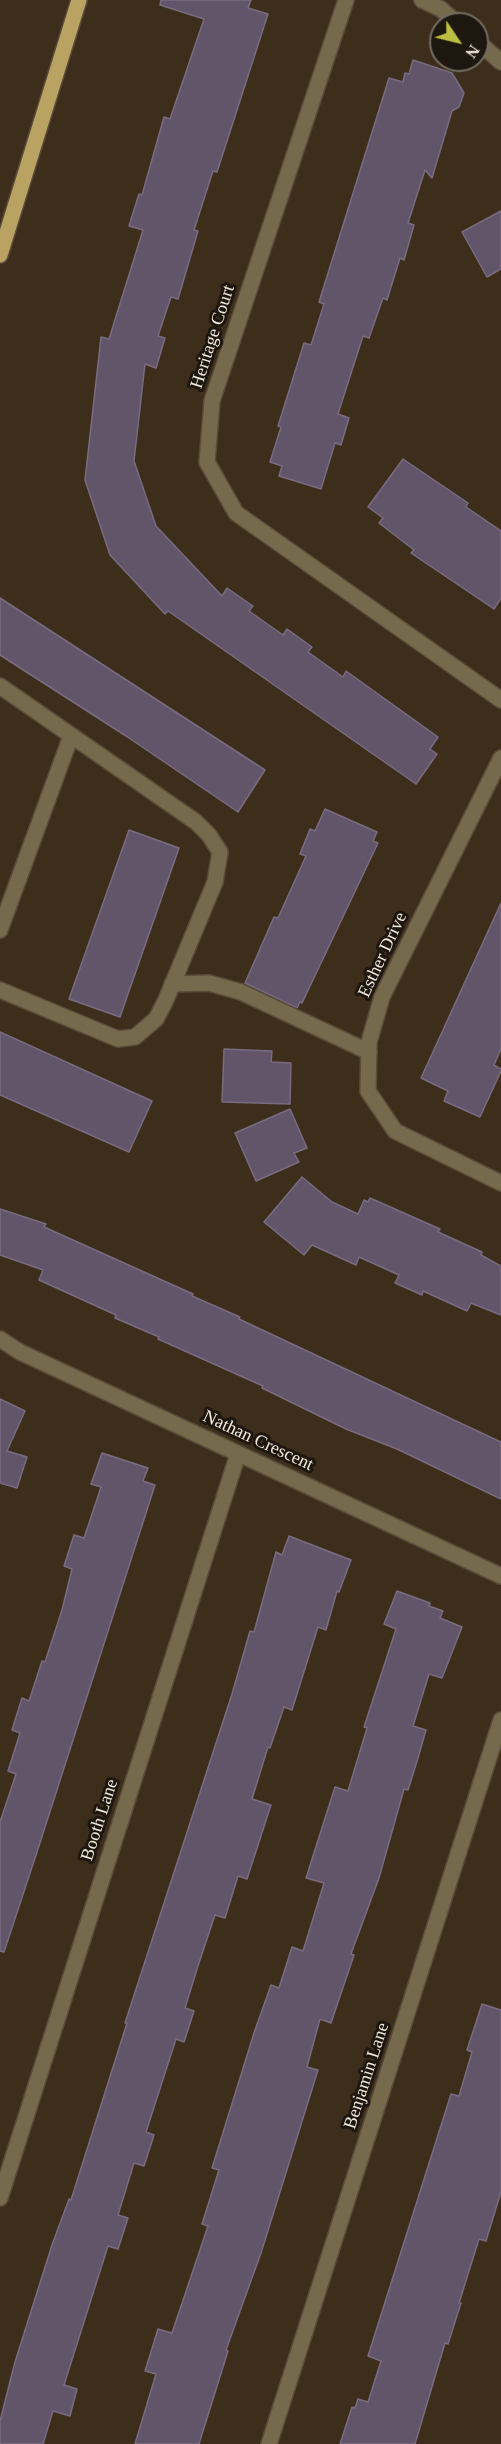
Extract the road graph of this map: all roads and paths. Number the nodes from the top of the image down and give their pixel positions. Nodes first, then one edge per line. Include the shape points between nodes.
1 (79, 0) edge
2 (346, 0) edge
3 (422, 0) edge
4 (444, 12) edge
5 (489, 52) edge
6 (501, 62) edge
7 (0, 255) edge
8 (0, 686) edge
9 (501, 700) edge
10 (71, 736) junction
11 (501, 758) edge
12 (0, 930) edge
13 (172, 984) junction
14 (0, 990) edge
15 (369, 1052) junction
16 (501, 1183) edge
17 (0, 1339) edge
18 (238, 1454) junction
19 (501, 1576) edge
20 (501, 1720) edge
21 (0, 2198) edge
22 (269, 2444) edge

1 - 7 main road
2 - 9 street, Heritage Court via 212,401 207,462 236,513
3 - 4 street
5 - 6 street
8 - 10 street
10 - 12 street
10 - 13 street via 196,822 220,852 215,882
11 - 15 street, Esther Drive via 382,997
13 - 14 street via 156,1019 135,1037 118,1040
13 - 15 street via 209,983 241,992
15 - 16 street, Esther Drive via 368,1091 395,1131
17 - 18 street, Nathan Crescent via 20,1352
18 - 19 street, Nathan Crescent
18 - 21 street, Booth Lane
20 - 22 street, Benjamin Lane

